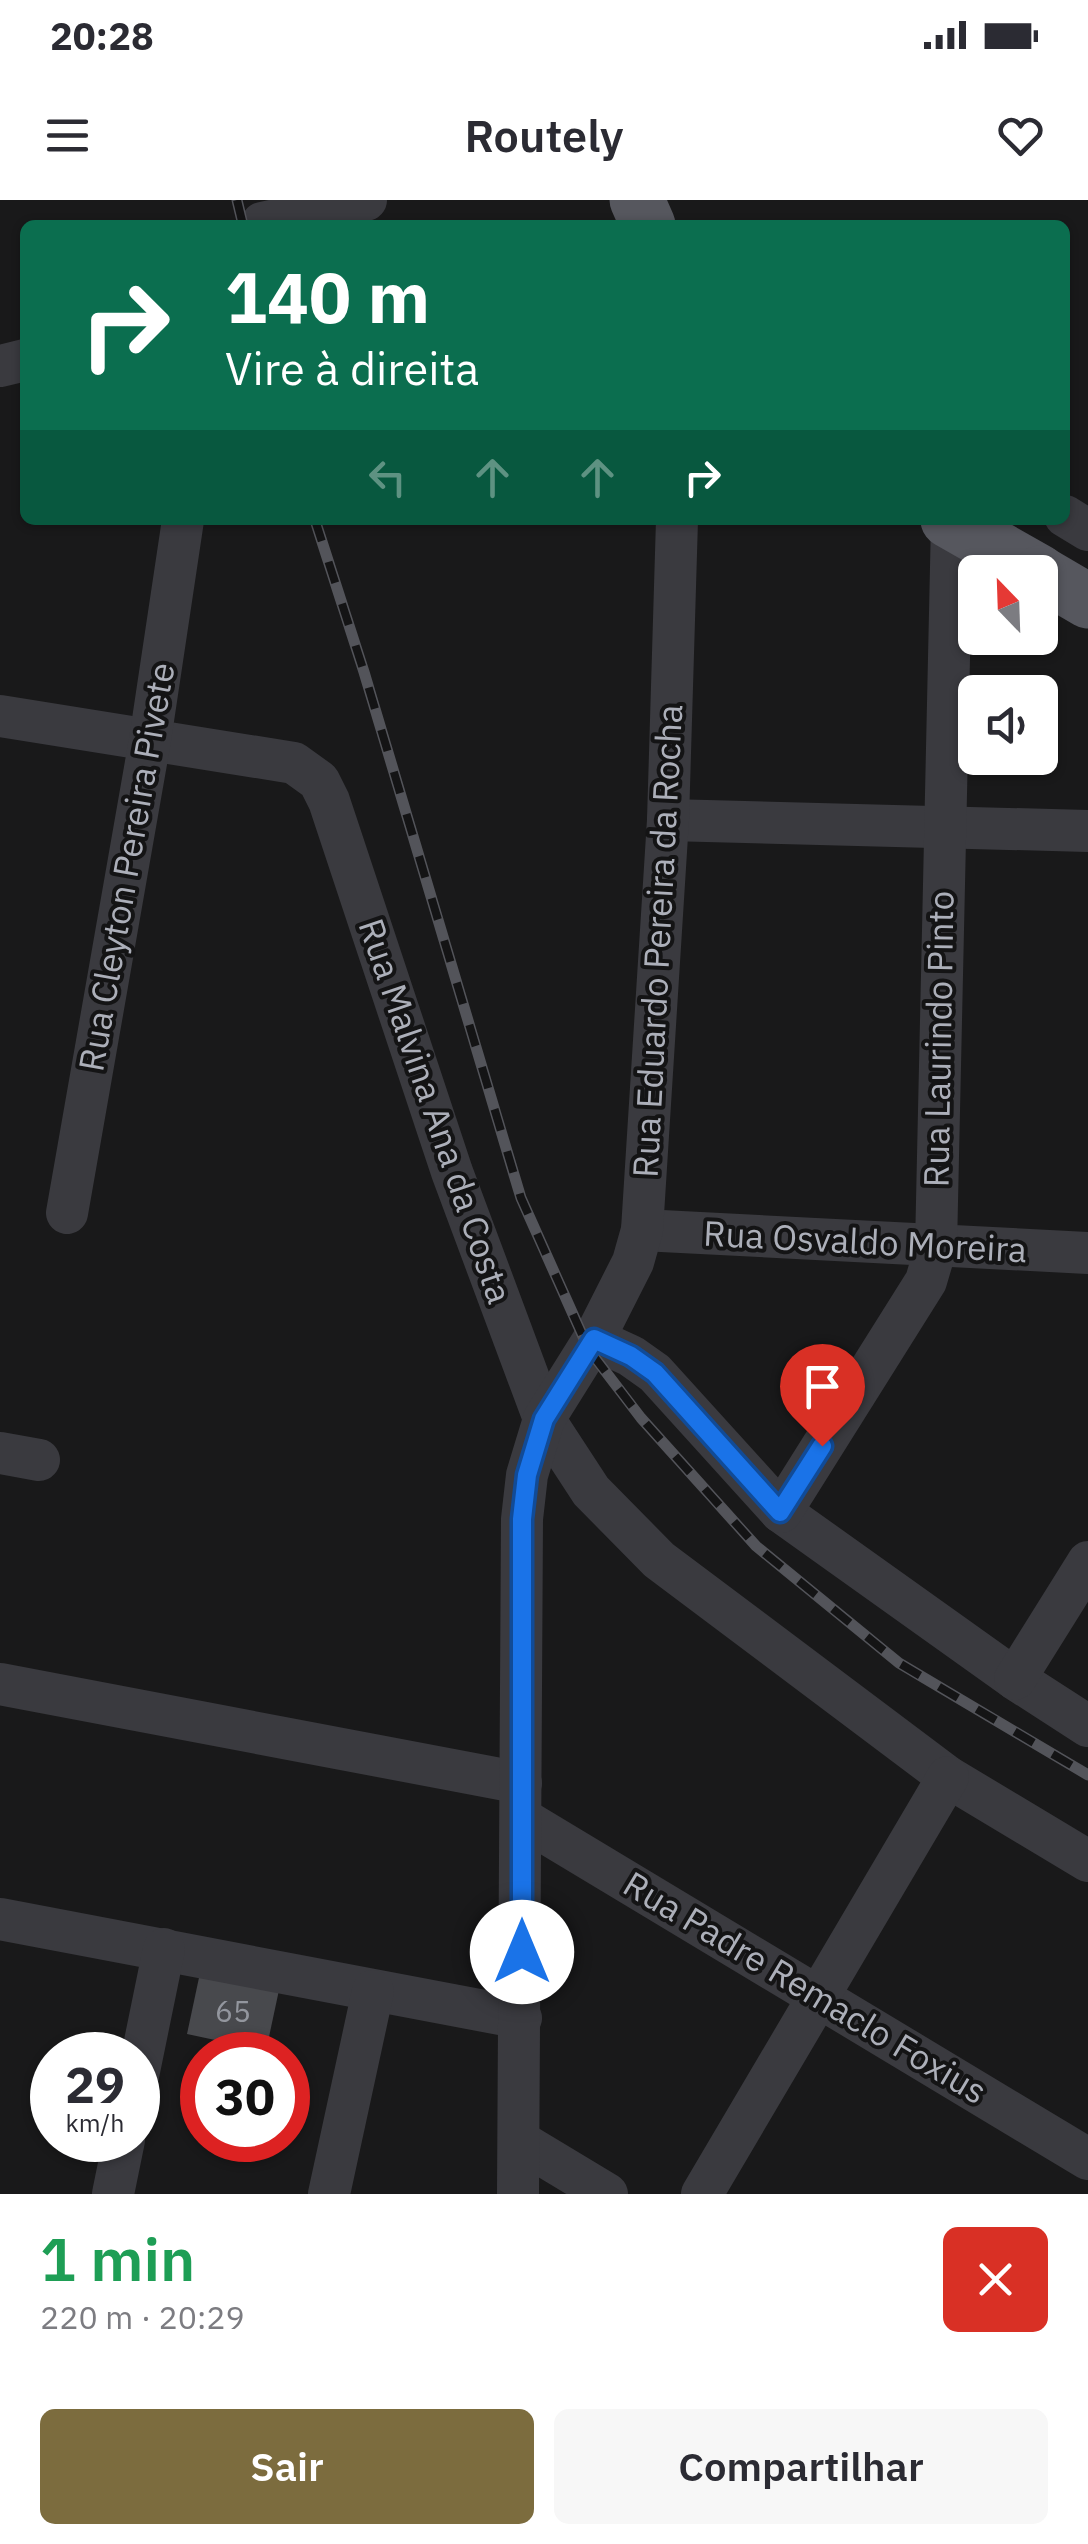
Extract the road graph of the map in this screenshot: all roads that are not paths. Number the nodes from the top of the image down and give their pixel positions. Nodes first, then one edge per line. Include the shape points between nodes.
1 (366, 200) edge
2 (276, 220) edge
3 (182, 525) edge
4 (677, 525) edge
5 (950, 525) edge
6 (957, 525) edge
7 (1008, 555) edge
8 (1058, 584) edge
9 (1088, 601) edge
10 (0, 716) edge
11 (150, 740) junction
12 (668, 820) junction
13 (942, 827) junction
14 (1088, 832) edge
15 (67, 1213) dead end
16 (642, 1230) junction
17 (936, 1247) junction
18 (1088, 1253) edge
19 (592, 1344) junction
20 (544, 1419) junction
21 (780, 1512) junction
22 (1088, 1562) edge
23 (1015, 1679) junction
24 (0, 1684) edge
25 (1088, 1726) edge
26 (948, 1777) junction
27 (521, 1800) junction
28 (1088, 1861) edge
29 (0, 1920) edge
30 (164, 1949) junction
31 (373, 1992) junction
32 (821, 1998) junction
33 (521, 2018) junction
34 (147, 2032) edge
35 (519, 2141) junction
36 (1088, 2159) edge
37 (120, 2162) edge
38 (113, 2194) edge
39 (329, 2194) edge
40 (518, 2194) edge
41 (608, 2194) edge
42 (702, 2194) edge

1 - 2 street
3 - 11 street, Rua Cleyton Pereira Pivete
4 - 12 street, Rua Eduardo Pereira da Rocha
5 - 13 street, Rua Laurindo Pinto
6 - 7 main road
8 - 9 main road
10 - 11 street
11 - 15 street, Rua Cleyton Pereira Pivete
11 - 20 street, Rua Malvina Ana da Costa via 294,763 319,781
12 - 13 street
12 - 16 street, Rua Eduardo Pereira da Rocha
13 - 14 street
13 - 17 street, Rua Laurindo Pinto
16 - 17 street, Rua Osvaldo Moreira
16 - 19 street, Rua Eduardo Pereira da Rocha
17 - 18 street, Rua Osvaldo Moreira
17 - 21 street, Rua Laurindo Pinto via 926,1281
19 - 20 street, Rua Eduardo Pereira da Rocha
19 - 21 street via 631,1356 655,1373
20 - 26 street, Rua Malvina Ana da Costa via 591,1491 660,1560
20 - 27 street, Rua Eduardo Pereira da Rocha via 522,1519
21 - 23 street
22 - 23 street
23 - 25 street
24 - 27 street
26 - 28 street, Rua Malvina Ana da Costa
26 - 32 street
27 - 32 street, Rua Padre Remaclo Foxius
27 - 33 street, Rua Eduardo Pereira da Rocha
29 - 30 street
30 - 31 street
30 - 34 street
31 - 33 street
31 - 39 street
32 - 36 street, Rua Padre Remaclo Foxius
32 - 42 street
33 - 35 street, Rua Eduardo Pereira da Rocha
35 - 40 street, Rua Eduardo Pereira da Rocha
35 - 41 street
37 - 38 street

